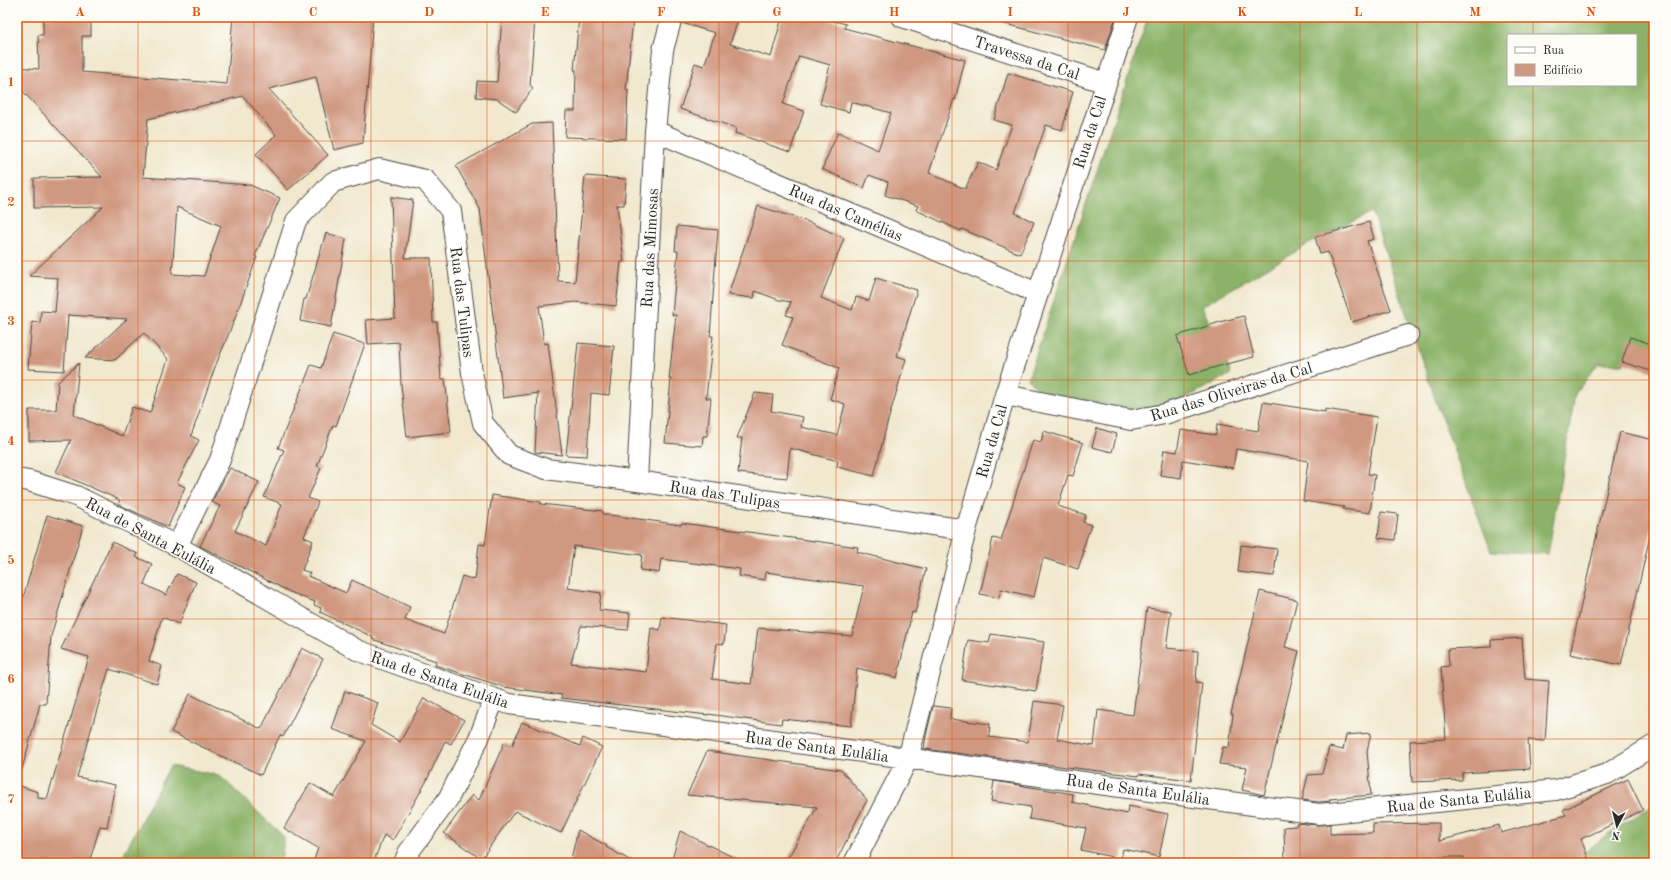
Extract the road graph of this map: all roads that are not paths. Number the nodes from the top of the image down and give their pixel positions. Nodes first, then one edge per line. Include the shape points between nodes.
1 (672, 17) edge
2 (902, 17) edge
3 (1128, 17) edge
4 (1106, 83) junction
5 (655, 131) junction
6 (1037, 293) junction
7 (1408, 335) dead end
8 (1005, 395) junction
9 (17, 480) edge
10 (637, 481) junction
11 (966, 530) junction
12 (177, 546) junction
13 (494, 699) junction
14 (1654, 745) edge
15 (908, 759) junction
16 (404, 863) edge
17 (854, 863) edge

1 - 5 street, Rua das Mimosas via 663,50
2 - 4 street, Travessa da Cal
3 - 4 street, Rua da Cal
4 - 6 street, Rua da Cal
5 - 6 street, Rua das Camélias
5 - 10 street, Rua das Mimosas
6 - 8 street, Rua da Cal
7 - 8 street, Rua das Oliveiras da Cal via 1165,414 1131,420
8 - 11 street, Rua da Cal
9 - 12 street, Rua de Santa Eulália via 29,481 76,496
10 - 11 street, Rua das Tulipas
10 - 12 street, Rua das Tulipas via 546,469 509,455 483,423 472,373 451,212 425,180 379,169 333,182 296,221 220,460
11 - 15 street, Rua da Cal
12 - 13 street, Rua de Santa Eulália via 356,650
13 - 15 street, Rua de Santa Eulália via 509,704
13 - 16 street via 479,738 448,799 408,853
14 - 15 street, Rua de Santa Eulália via 1607,774 1556,790 1319,814
15 - 17 street, Rua da Cal

